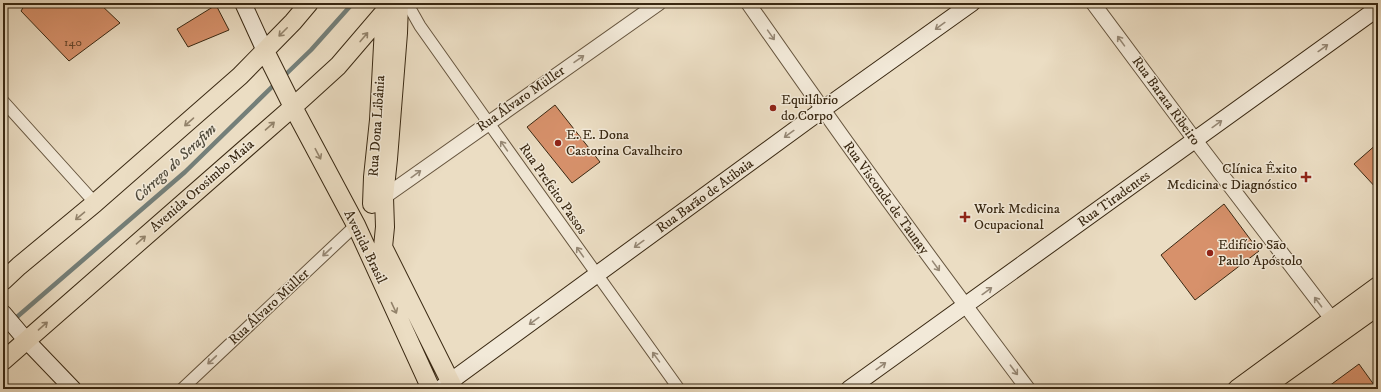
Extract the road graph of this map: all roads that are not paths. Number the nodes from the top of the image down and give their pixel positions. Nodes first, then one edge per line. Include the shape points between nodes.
1 (243, 3) edge
2 (309, 3) edge
3 (407, 3) edge
4 (659, 3) edge
5 (748, 3) edge
6 (972, 3) edge
7 (1093, 3) edge
8 (390, 5) edge
9 (1378, 8) edge
10 (267, 56) junction
11 (3, 100) edge
12 (290, 102) junction
13 (822, 110) junction
14 (488, 122) junction
15 (1195, 140) junction
16 (384, 196) junction
17 (96, 203) junction
18 (356, 225) junction
19 (383, 247) junction
20 (596, 276) junction
21 (3, 281) edge
22 (1378, 286) edge
23 (965, 306) junction
24 (1378, 306) edge
25 (3, 313) edge
26 (1337, 326) junction
27 (23, 336) junction
28 (3, 361) edge
29 (448, 386) edge
30 (73, 389) edge
31 (182, 389) edge
32 (431, 389) edge
33 (678, 389) edge
34 (850, 389) edge
35 (1028, 389) edge
36 (1237, 389) edge
37 (1262, 389) edge

1 - 10 main road
2 -> 10 main road
3 - 14 street, Rua Prefeito Passos via 420,26
14 -> 4 street, Rua Álvaro Müller
5 -> 13 street, Rua Visconde de Taunay
6 -> 13 main road, Rua Barão de Atibaia
15 -> 7 street, Rua Barata Ribeiro
12 -> 8 main road, Avenida Orosimbo Maia via 338,66
8 - 16 main road, Rua Dona Libânia via 398,33
8 - 19 main road, Rua Dona Libânia via 372,208
15 -> 9 main road, Rua Tiradentes
10 - 12 main road, Avenida Brasil
10 -> 17 main road via 240,76
11 - 17 street
12 -> 18 main road, Avenida Brasil
27 -> 12 main road, Avenida Orosimbo Maia
13 -> 20 main road, Rua Barão de Atibaia
13 -> 23 street, Rua Visconde de Taunay
16 -> 14 street, Rua Álvaro Müller
20 -> 14 street, Rua Prefeito Passos
23 -> 15 main road, Rua Tiradentes
26 -> 15 street, Rua Barata Ribeiro
16 - 19 main road, Avenida Brasil
17 -> 21 main road
18 -> 31 street, Rua Álvaro Müller
18 -> 32 main road, Avenida Brasil
19 - 29 main road, Avenida Brasil
20 -> 29 main road, Rua Barão de Atibaia
33 -> 20 street, Rua Prefeito Passos
22 - 26 main road
34 -> 23 main road, Rua Tiradentes
23 -> 35 street, Rua Visconde de Taunay
24 - 26 main road
25 - 27 main road
26 - 36 main road
26 - 37 main road
27 - 28 main road, Avenida Orosimbo Maia
27 - 30 main road

